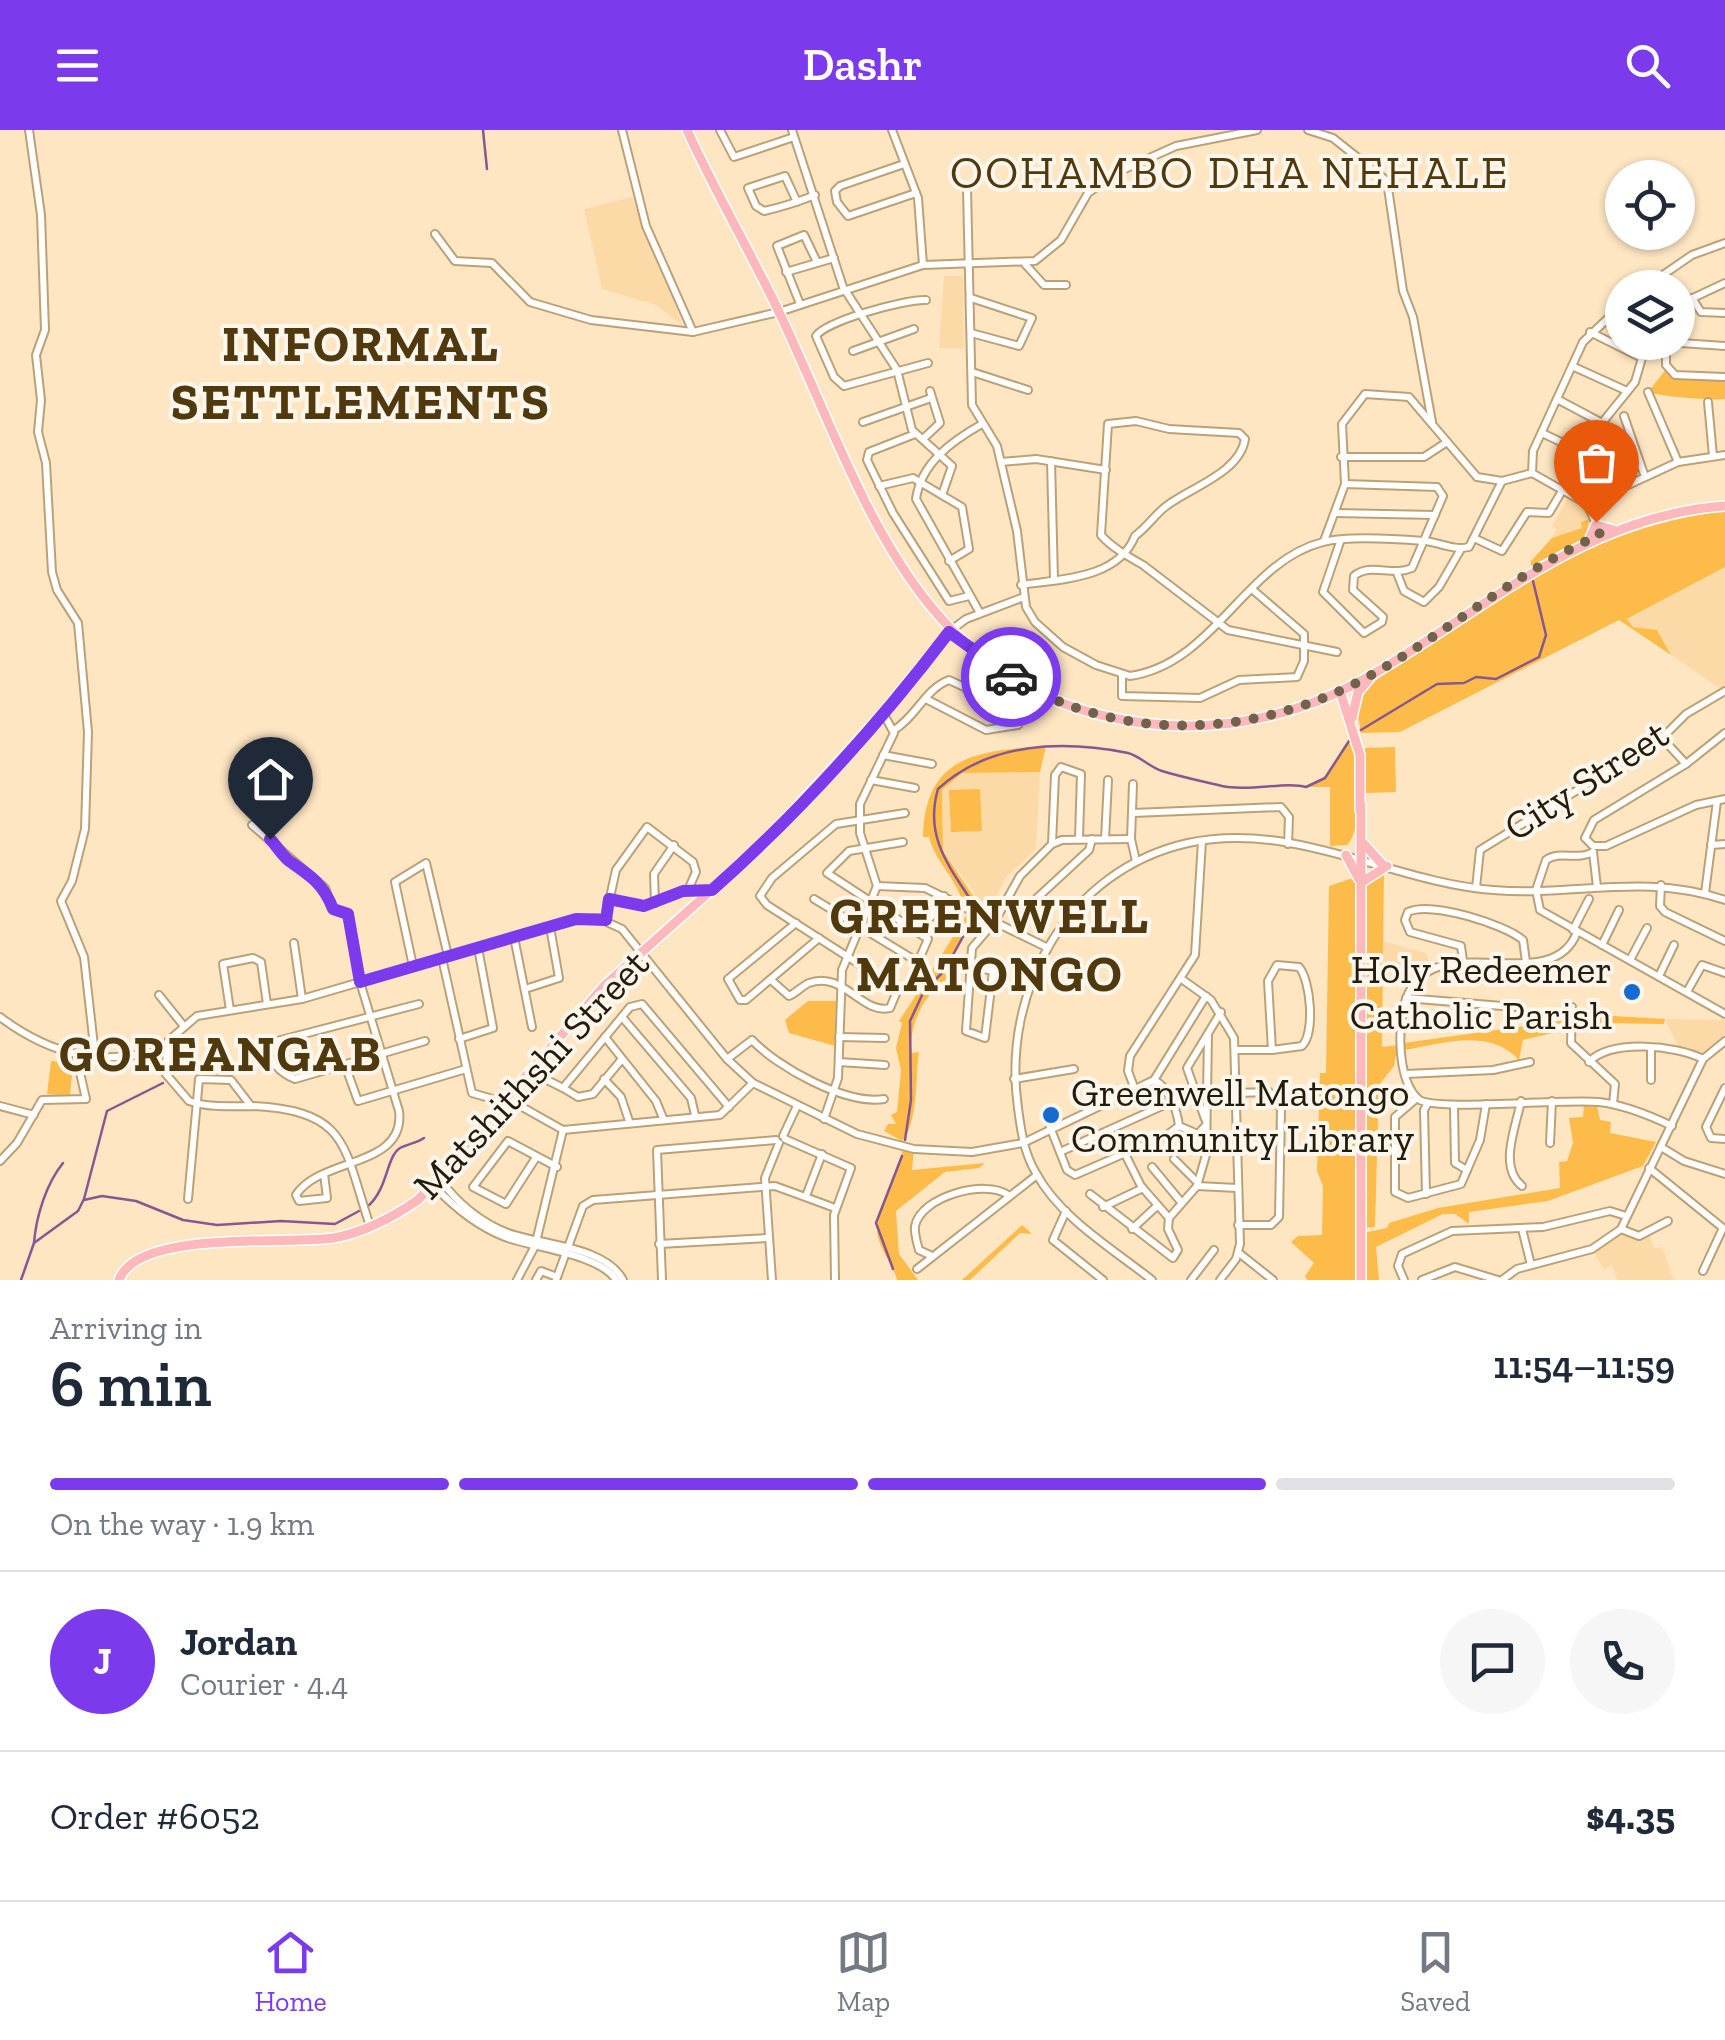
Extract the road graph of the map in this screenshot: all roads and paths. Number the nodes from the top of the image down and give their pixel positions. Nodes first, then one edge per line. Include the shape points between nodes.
1 (29, 130) edge
2 (622, 130) edge
3 (687, 130) edge
4 (720, 130) edge
5 (892, 130) edge
6 (1257, 130) edge
7 (1308, 130) edge
8 (772, 132) dead end
9 (793, 133) edge
10 (779, 141) junction
11 (904, 164) junction
12 (967, 189) dead end
13 (916, 193) junction
14 (815, 195) junction
15 (797, 202) junction
16 (435, 234) dead end
17 (1725, 242) edge
18 (834, 258) junction
19 (817, 262) junction
20 (1025, 264) junction
21 (922, 265) junction
22 (971, 265) junction
23 (1670, 270) edge
24 (786, 272) junction
25 (1725, 283) edge
26 (1066, 285) dead end
27 (844, 287) junction
28 (1695, 297) edge
29 (971, 298) junction
30 (926, 300) dead end
31 (1695, 302) edge
32 (800, 304) junction
33 (779, 312) junction
34 (1725, 313) edge
35 (861, 317) junction
36 (1605, 319) edge
37 (914, 329) dead end
38 (693, 332) junction
39 (1590, 332) junction
40 (971, 333) junction
41 (878, 343) junction
42 (1695, 344) edge
43 (1725, 346) edge
44 (854, 350) dead end
45 (1668, 360) edge
46 (928, 363) dead end
47 (1572, 366) junction
48 (898, 370) junction
49 (972, 372) junction
50 (1725, 377) edge
51 (1028, 390) dead end
52 (1626, 391) junction
53 (1648, 392) dead end
54 (1557, 399) junction
55 (1708, 402) dead end
56 (906, 409) junction
57 (1624, 416) dead end
58 (862, 422) dead end
59 (1432, 422) junction
60 (1602, 423) junction
61 (982, 424) junction
62 (1542, 432) junction
63 (915, 434) junction
64 (923, 439) junction
65 (1592, 440) junction
66 (1447, 442) junction
67 (940, 453) junction
68 (1584, 453) junction
69 (1725, 455) edge
70 (1341, 456) junction
71 (1713, 456) junction
72 (1001, 462) junction
73 (1051, 462) junction
74 (1678, 462) junction
75 (1106, 470) junction
76 (1532, 473) junction
77 (1645, 477) junction
78 (1502, 481) junction
79 (920, 482) junction
80 (1345, 484) junction
81 (879, 486) junction
82 (1562, 492) junction
83 (1612, 492) junction
84 (942, 495) junction
85 (1588, 504) junction
86 (1725, 506) edge
87 (1335, 513) junction
88 (1435, 514) junction
89 (1598, 530) junction
90 (1476, 539) junction
91 (1324, 541) junction
92 (1426, 541) junction
93 (1340, 542) junction
94 (1461, 549) junction
95 (1125, 553) junction
96 (949, 561) junction
97 (1397, 573) junction
98 (1054, 580) junction
99 (1022, 585) junction
100 (1253, 590) junction
101 (969, 596) junction
102 (1024, 597) junction
103 (980, 613) junction
104 (1218, 623) junction
105 (949, 632) junction
106 (1305, 646) junction
107 (1337, 652) dead end
108 (1375, 673) junction
109 (1122, 675) junction
110 (1340, 691) junction
111 (1725, 691) edge
112 (1324, 698) junction
113 (926, 699) junction
114 (883, 713) junction
115 (1351, 717) junction
116 (894, 730) junction
117 (1725, 733) edge
118 (1662, 738) junction
119 (884, 754) junction
120 (932, 764) dead end
121 (1686, 764) junction
122 (871, 780) junction
123 (1108, 780) dead end
124 (1133, 784) dead end
125 (915, 788) dead end
126 (1721, 800) edge
127 (1133, 812) junction
128 (906, 813) dead end
129 (859, 820) junction
130 (252, 824) dead end
131 (1078, 838) junction
132 (1092, 839) junction
133 (1105, 839) junction
134 (1131, 839) junction
135 (1362, 840) junction
136 (1202, 841) junction
137 (903, 842) dead end
138 (1052, 844) junction
139 (1288, 844) junction
140 (1725, 844) edge
141 (674, 845) junction
142 (1711, 845) junction
143 (864, 847) junction
144 (1593, 849) junction
145 (1344, 854) junction
146 (1362, 859) junction
147 (1136, 861) junction
148 (1385, 865) junction
149 (1361, 882) junction
150 (1660, 885) junction
151 (876, 886) junction
152 (1597, 887) junction
153 (1476, 888) junction
154 (688, 890) junction
155 (712, 890) junction
156 (1536, 890) junction
157 (1705, 893) junction
158 (944, 896) junction
159 (609, 899) junction
160 (814, 899) dead end
161 (1590, 899) dead end
162 (1725, 900) edge
163 (655, 903) junction
164 (873, 903) junction
165 (1620, 910) dead end
166 (931, 917) dead end
167 (606, 920) junction
168 (995, 921) junction
169 (796, 923) junction
170 (550, 927) junction
171 (862, 928) junction
172 (1646, 928) dead end
173 (1575, 931) junction
174 (1020, 934) junction
175 (514, 936) junction
176 (819, 938) junction
177 (1725, 941) edge
178 (294, 943) dead end
179 (1046, 946) junction
180 (1602, 946) junction
181 (1674, 946) dead end
182 (478, 948) junction
183 (642, 952) junction
184 (848, 956) junction
185 (445, 957) junction
186 (1630, 960) junction
187 (1463, 961) junction
188 (1526, 962) junction
189 (413, 966) junction
190 (970, 966) junction
191 (1725, 973) edge
192 (1659, 976) junction
193 (772, 980) junction
194 (1183, 980) junction
195 (360, 982) junction
196 (840, 983) junction
197 (524, 989) junction
198 (1688, 990) junction
199 (159, 995) dead end
200 (1206, 996) junction
201 (1406, 998) junction
202 (302, 999) junction
203 (267, 1004) junction
204 (419, 1004) dead end
205 (1514, 1007) dead end
206 (1572, 1007) dead end
207 (230, 1010) junction
208 (1222, 1012) junction
209 (1725, 1014) edge
210 (0, 1016) edge
211 (622, 1017) junction
212 (372, 1018) junction
213 (183, 1025) junction
214 (532, 1027) dead end
215 (1208, 1034) junction
216 (839, 1036) junction
217 (605, 1037) junction
218 (885, 1038) dead end
219 (459, 1040) junction
220 (425, 1042) dead end
221 (1725, 1042) edge
222 (164, 1048) junction
223 (1236, 1050) junction
224 (1272, 1050) junction
225 (1651, 1050) junction
226 (382, 1054) junction
227 (76, 1055) junction
228 (95, 1056) junction
229 (622, 1058) junction
230 (727, 1059) junction
231 (1703, 1059) junction
232 (839, 1062) junction
233 (1530, 1062) dead end
234 (1589, 1062) junction
235 (344, 1065) junction
236 (884, 1065) dead end
237 (466, 1069) junction
238 (1074, 1069) dead end
239 (531, 1072) junction
240 (1406, 1074) junction
241 (604, 1078) junction
242 (1014, 1080) junction
243 (1154, 1080) junction
244 (1651, 1080) dead end
245 (753, 1084) junction
246 (1134, 1087) junction
247 (563, 1088) junction
248 (836, 1088) junction
249 (1725, 1088) edge
250 (394, 1091) junction
251 (1236, 1092) junction
252 (1417, 1098) junction
253 (884, 1099) dead end
254 (1520, 1100) junction
255 (506, 1101) junction
256 (1552, 1101) junction
257 (1171, 1102) junction
258 (197, 1104) junction
259 (1428, 1104) junction
260 (1486, 1104) junction
261 (1613, 1104) junction
262 (0, 1106) edge
263 (251, 1106) junction
264 (730, 1107) junction
265 (1454, 1107) junction
266 (796, 1108) junction
267 (34, 1115) junction
268 (696, 1115) junction
269 (663, 1118) junction
270 (824, 1119) junction
271 (628, 1121) junction
272 (1207, 1124) junction
273 (1180, 1126) junction
274 (1672, 1126) junction
275 (1050, 1127) junction
276 (564, 1130) junction
277 (781, 1139) junction
278 (1725, 1139) edge
279 (1023, 1142) junction
280 (1550, 1143) dead end
281 (1660, 1148) junction
282 (1060, 1152) junction
283 (822, 1154) junction
284 (1125, 1154) junction
285 (1174, 1158) dead end
286 (535, 1159) junction
287 (0, 1161) edge
288 (349, 1162) junction
289 (556, 1167) junction
290 (1152, 1167) dead end
291 (1649, 1168) junction
292 (1467, 1170) junction
293 (324, 1174) junction
294 (1725, 1174) edge
295 (1036, 1175) junction
296 (437, 1182) junction
297 (1196, 1183) junction
298 (765, 1186) junction
299 (1522, 1186) dead end
300 (1143, 1188) junction
301 (1237, 1188) junction
302 (656, 1193) junction
303 (1090, 1194) dead end
304 (1426, 1194) junction
305 (1008, 1195) junction
306 (806, 1196) junction
307 (188, 1199) dead end
308 (1181, 1202) junction
309 (1157, 1206) junction
310 (1103, 1207) junction
311 (835, 1208) junction
312 (1066, 1211) junction
313 (1626, 1216) junction
314 (1169, 1218) junction
315 (1668, 1221) dead end
316 (1238, 1225) junction
317 (370, 1226) junction
318 (1132, 1229) junction
319 (1522, 1229) junction
320 (1621, 1229) junction
321 (768, 1238) junction
322 (536, 1244) junction
323 (659, 1244) junction
324 (1214, 1250) dead end
325 (567, 1252) junction
326 (1239, 1253) junction
327 (931, 1256) junction
328 (1531, 1265) junction
329 (917, 1269) dead end
330 (1703, 1271) dead end
331 (556, 1279) edge
332 (119, 1280) edge
333 (517, 1280) edge
334 (536, 1280) edge
335 (619, 1280) edge
336 (662, 1280) edge
337 (772, 1280) edge
338 (835, 1280) edge
339 (1102, 1280) edge
340 (1152, 1280) edge
341 (1192, 1280) edge
342 (1220, 1280) edge
343 (1273, 1280) edge
344 (1361, 1280) edge
345 (1404, 1280) edge
346 (1422, 1280) edge
347 (1500, 1280) edge

1 - 228 street via 46,330 36,355 38,432 52,572 78,623 88,732 86,829 61,902 84,957
2 - 38 street via 646,226
3 - 33 main road
4 - 10 street via 734,157
5 - 11 street
6 - 20 street via 1183,144 1136,162 1093,188 1061,240
7 - 59 street via 1333,138 1386,181
8 - 10 street
9 - 10 street
9 - 14 street
11 - 13 street
11 - 13 street via 840,186 837,202 848,216
12 - 22 street
13 - 21 street
14 - 15 street
14 - 18 street
15 - 15 street via 764,211 748,188 785,176
16 - 38 street via 455,260 492,263 530,302 590,320
17 - 23 street
18 - 19 street
18 - 27 street
19 - 24 street
19 - 24 street via 808,238 798,235 777,246
20 - 22 street
20 - 26 street via 1044,285
21 - 22 street
21 - 27 street
22 - 29 street
24 - 32 street
25 - 28 street
27 - 32 street
27 - 35 street
29 - 40 street
29 - 40 street via 1032,318 1019,346
30 - 35 street
31 - 34 street via 1702,312
32 - 33 street
33 - 38 street
33 - 105 main road via 874,524
35 - 41 street
35 - 48 street via 816,336 836,381 853,386
36 - 39 street
37 - 41 street
39 - 47 street
39 - 52 street via 1643,361
40 - 49 street
41 - 44 street
41 - 48 street
42 - 43 street
45 - 50 street via 1670,373
46 - 48 street
47 - 52 street
47 - 54 street
48 - 56 street
49 - 51 street
49 - 61 street via 972,405
52 - 60 street
53 - 74 street
54 - 60 street
54 - 62 street
55 - 71 street
56 - 58 street
56 - 63 street
56 - 64 street via 930,394 940,423
57 - 77 street
59 - 66 street
59 - 70 street via 1407,396 1365,394 1342,424
60 - 65 street
61 - 67 street
61 - 72 street
62 - 68 street
62 - 76 street via 1530,459
63 - 64 street
63 - 81 street via 867,453
64 - 67 street
65 - 68 street
65 - 83 street
66 - 70 street via 1424,457
66 - 78 street via 1477,476
67 - 79 street
67 - 84 street via 952,469
68 - 82 street
69 - 71 street
70 - 80 street
71 - 74 street
72 - 73 street
72 - 99 street
73 - 75 street
73 - 98 street
74 - 77 street
75 - 95 street via 1099,529
75 - 95 street via 1106,429 1112,422 1244,438 1238,455 1167,506
76 - 78 street
76 - 82 street
77 - 83 street
78 - 90 street
79 - 81 street via 906,477
79 - 84 street
79 - 96 street via 916,499
80 - 87 street
80 - 88 street via 1437,487 1443,496
81 - 101 street via 949,601
82 - 85 street
82 - 90 street via 1549,513 1526,512 1502,550
83 - 85 street
84 - 96 street via 963,509 969,543 967,552
85 - 89 street
86 - 89 main road
87 - 88 street
87 - 91 street
88 - 92 street
89 - 108 main road
90 - 94 street
91 - 93 street
91 - 100 street
92 - 93 street
92 - 94 street
92 - 97 street via 1412,568
93 - 97 street via 1323,592 1362,633 1383,617 1353,590 1354,576 1365,569
94 - 97 street via 1424,602 1404,590
95 - 98 street via 1106,568
95 - 104 street
96 - 101 street
98 - 99 street
99 - 102 street
100 - 104 street
100 - 106 street via 1296,623
101 - 103 street
102 - 103 street
102 - 109 street via 1035,622 1063,647
103 - 105 street
104 - 106 street
104 - 109 street via 1170,662
105 - 112 main road via 1054,703 1142,724 1203,726 1270,717
105 - 114 main road, Matshithshi Street
106 - 107 street
106 - 109 street via 1293,679 1240,680 1200,698 1124,698
108 - 110 main road
108 - 115 main road via 1358,692
110 - 112 main road
110 - 115 main road
111 - 118 street, City Street
112 - 115 main road
113 - 113 street via 954,681 1007,706 1018,725 986,730
113 - 116 street
114 - 116 street
114 - 155 main road, Matshithshi Street via 764,844
115 - 135 main road via 1360,754
116 - 119 street
117 - 121 street
118 - 121 street
118 - 153 street, City Street via 1480,850
119 - 120 street
119 - 122 street
121 - 144 street via 1594,820 1584,833
122 - 125 street
122 - 129 street
123 - 133 street
124 - 127 street
126 - 142 street
126 - 144 street
127 - 134 street
127 - 139 street via 1281,807 1290,818
128 - 129 street
129 - 143 street
129 - 169 street via 832,827 761,892 767,905
130 - 195 street via 325,888 333,909 348,914
131 - 132 street
131 - 138 street
131 - 138 street via 1081,777 1061,767 1054,775
132 - 133 street
132 - 174 street via 1089,850 1034,903
133 - 134 street
134 - 147 street
135 - 145 main road
135 - 146 main road
135 - 148 main road
136 - 139 street
136 - 147 street
136 - 194 street via 1197,947
137 - 143 street
138 - 168 street via 1017,881
139 - 145 street
140 - 142 street
141 - 154 street via 695,866
141 - 159 street via 650,828 643,831 616,870
141 - 163 street via 654,874
142 - 157 street
143 - 151 street
143 - 164 street via 847,851 827,873
144 - 152 street
144 - 156 street via 1586,856 1552,856 1539,870
145 - 146 street
145 - 149 main road
146 - 148 street
146 - 149 main road
147 - 179 street via 1086,897
148 - 149 main road
148 - 153 street
149 - 344 main road
150 - 152 street
150 - 157 street
150 - 177 street via 1665,912
151 - 158 street via 914,885
151 - 164 street
152 - 156 street
153 - 156 street
154 - 155 street
154 - 163 street
155 - 183 main road, Matshithshi Street
156 - 173 street via 1540,910
157 - 162 street
158 - 166 street
158 - 168 street
159 - 163 street
159 - 167 street
160 - 171 street
161 - 173 street
164 - 171 street
164 - 171 street via 929,944 914,962
165 - 180 street
167 - 170 street
167 - 183 street
168 - 174 street
168 - 190 street via 972,948
169 - 176 street
169 - 193 street via 727,983 744,1001
170 - 175 street
170 - 197 street via 559,978
171 - 184 street
172 - 186 street
173 - 180 street
173 - 188 street via 1558,958
174 - 179 street
175 - 182 street
175 - 197 street
176 - 184 street
176 - 193 street
178 - 202 street
179 - 242 street via 1026,999
180 - 186 street
181 - 192 street
182 - 185 street
182 - 219 street via 493,1028
183 - 230 street
183 - 239 main road, Matshithshi Street via 604,985
184 - 196 street
184 - 196 street via 900,994 883,1010
185 - 189 street
185 - 189 street via 426,864 418,865 395,882
185 - 219 street
186 - 192 street
187 - 188 street
187 - 188 street via 1461,946 1410,932 1408,912 1424,907 1500,925 1523,940
187 - 201 street via 1424,975
189 - 195 street
190 - 190 street via 966,1032 984,1038 992,971
191 - 198 street via 1702,965
192 - 198 street
193 - 196 street via 789,996 811,983
194 - 200 street
194 - 246 street via 1130,1056
195 - 202 street
195 - 212 street
196 - 216 street
197 - 214 street
198 - 209 street
199 - 213 street
200 - 208 street
200 - 243 street
201 - 205 street
201 - 240 street via 1400,1044
202 - 203 street
203 - 207 street
203 - 207 street via 262,962 244,959 223,964
204 - 212 street
206 - 234 street via 1570,1040
207 - 213 street
208 - 215 street
208 - 223 street
210 - 227 street via 34,1042
211 - 217 street
211 - 264 street via 636,1004 652,1010
211 - 268 street via 691,1098
212 - 226 street
212 - 235 street via 265,1045 290,1079
213 - 222 street
215 - 272 street
215 - 272 street via 1186,1075
216 - 218 street
216 - 232 street
217 - 229 street
217 - 247 street
219 - 237 street
220 - 226 street
221 - 231 street
222 - 228 street
222 - 258 street via 169,1081
223 - 224 street
223 - 251 street
224 - 224 street via 1271,970 1293,965 1307,979 1308,1040
225 - 231 street via 1679,1048
225 - 234 street via 1603,1050
225 - 244 street
226 - 235 street
226 - 250 street
227 - 228 street
227 - 267 street via 86,1098 42,1100
229 - 241 street
229 - 269 street
230 - 245 street
230 - 248 street via 752,1040 771,1060
231 - 274 street
232 - 236 street
232 - 248 street
233 - 240 street
234 - 261 street via 1615,1084
235 - 250 street via 356,1100
237 - 250 street
237 - 255 street via 474,1096
238 - 242 street
239 - 247 street
239 - 255 main road, Matshithshi Street
240 - 252 street
241 - 247 street via 588,1096
241 - 271 street via 621,1097
242 - 279 street
243 - 246 street
243 - 257 street
245 - 264 street
245 - 266 street
246 - 275 street
248 - 253 street via 864,1100
248 - 270 street
249 - 278 street via 1706,1126 1712,1138
250 - 288 street via 400,1118 394,1139 384,1150
251 - 301 street
251 - 316 street via 1269,1092 1281,1108 1279,1218
252 - 259 street
252 - 304 street via 1396,1117 1395,1192 1408,1198
254 - 256 street
254 - 260 street
254 - 299 street via 1509,1164
255 - 276 street
255 - 296 main road, Matshithshi Street
256 - 261 street
256 - 280 street
257 - 273 street
257 - 282 street
258 - 263 street
258 - 263 street via 199,1078 213,1077 231,1080
258 - 307 street
259 - 265 street
259 - 304 street
260 - 265 street
260 - 292 street
261 - 274 street
262 - 267 street
263 - 288 street via 316,1116
264 - 268 street via 723,1114
265 - 292 street via 1454,1162
266 - 270 street
266 - 277 street
267 - 287 street
268 - 269 street
269 - 271 street
270 - 279 street via 914,1149 972,1152
271 - 276 street
272 - 273 street via 1198,1134
272 - 297 street
273 - 284 street
274 - 281 street
275 - 279 street
275 - 282 street
276 - 289 street
277 - 283 street
277 - 298 street
277 - 302 street via 660,1148 654,1154
279 - 295 street
281 - 291 street
281 - 294 street
282 - 284 street via 1074,1174
283 - 306 street
283 - 311 street via 851,1168
284 - 300 street
285 - 297 street
286 - 286 street via 508,1141 474,1187 506,1204
286 - 289 street
288 - 293 street
288 - 317 street
289 - 322 street
290 - 308 street
291 - 313 street
291 - 330 street via 1723,1228
292 - 304 street via 1457,1188
293 - 293 street via 298,1190 299,1201 328,1198
295 - 305 street
295 - 312 street
296 - 317 main road, Matshithshi Street via 402,1211
296 - 322 street via 494,1226
297 - 301 street
297 - 308 street
298 - 302 street
298 - 306 street
298 - 321 street
300 - 309 street
300 - 310 street
301 - 316 street
302 - 323 street
302 - 325 street via 586,1204
303 - 310 street
305 - 327 street
305 - 327 street via 960,1190 922,1215 915,1225 917,1243
306 - 311 street
308 - 314 street
309 - 314 street
309 - 318 street
310 - 318 street
311 - 338 street
312 - 339 street via 1053,1240
312 - 340 street
313 - 319 street via 1610,1211
313 - 320 street
314 - 318 street via 1178,1250 1172,1259
315 - 320 street via 1638,1236
316 - 326 street
317 - 332 main road, Matshithshi Street via 330,1238 191,1245 134,1262
319 - 328 street
319 - 345 street via 1452,1231 1420,1244 1398,1258
320 - 328 street via 1589,1250
321 - 323 street
321 - 337 street
322 - 325 street
322 - 333 street
323 - 336 street
324 - 341 street
325 - 331 street
325 - 335 street via 607,1262
326 - 342 street
326 - 343 street
327 - 329 street
328 - 347 street
331 - 334 street via 541,1271
346 - 347 street via 1452,1267

